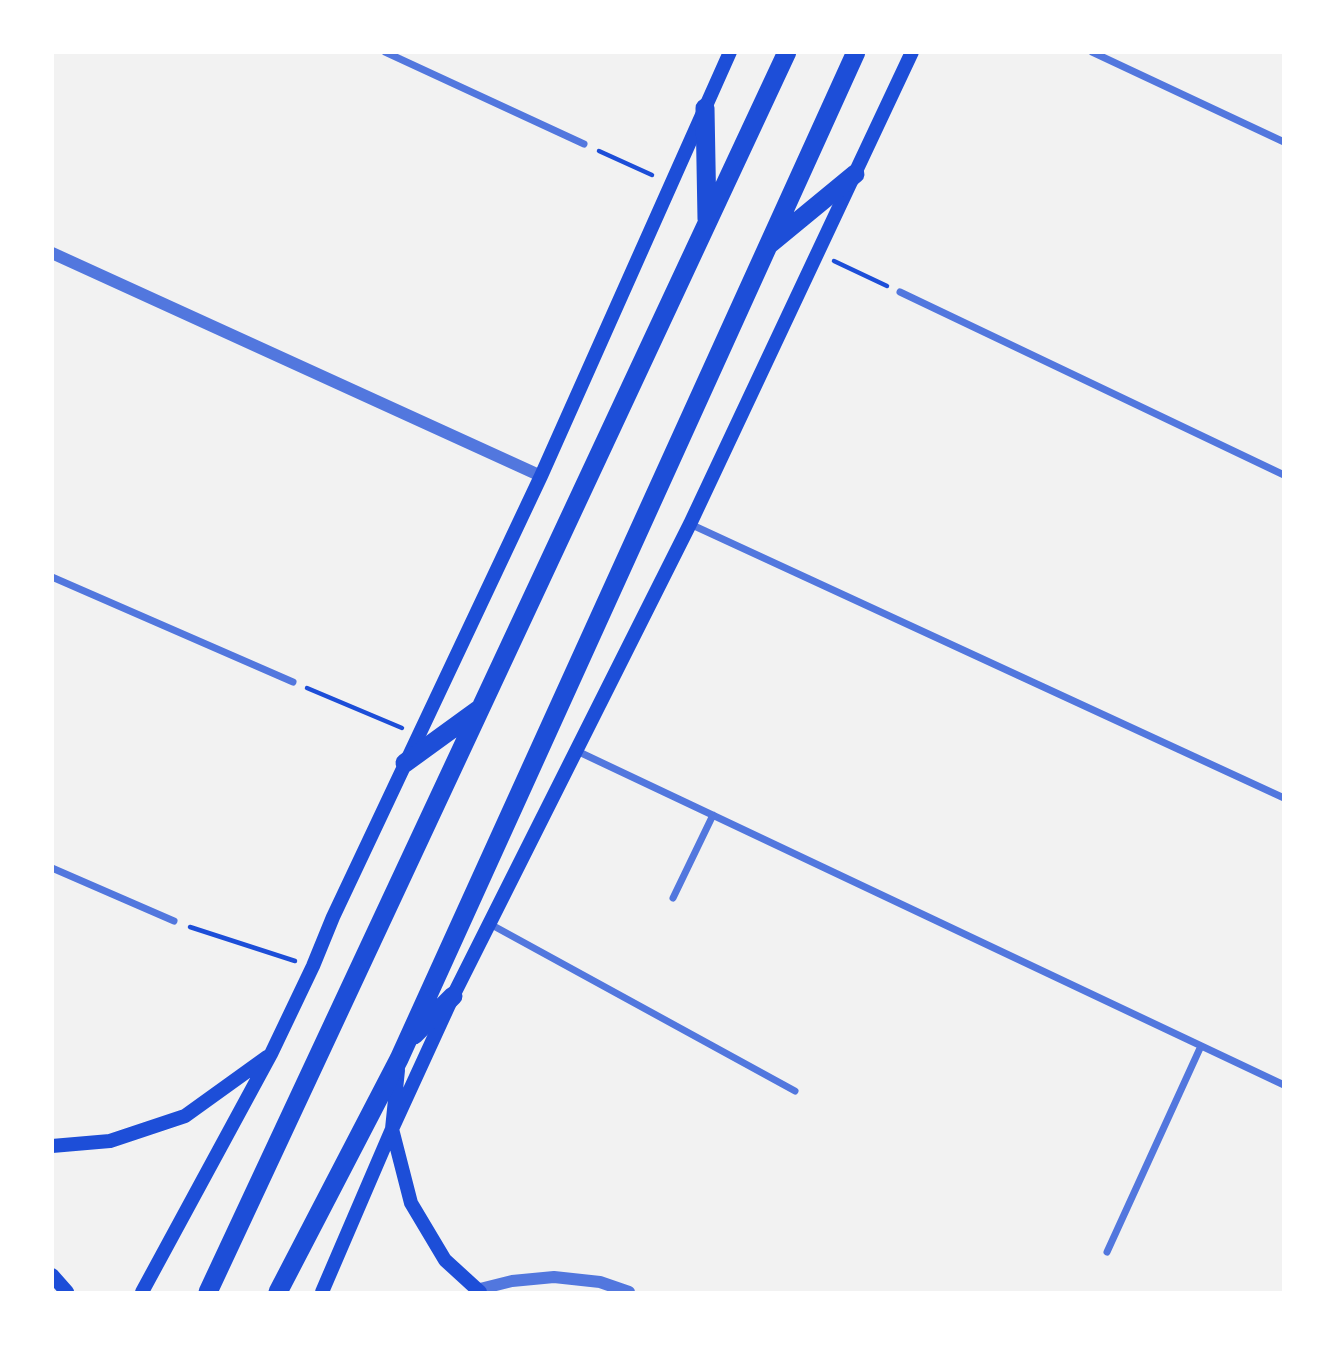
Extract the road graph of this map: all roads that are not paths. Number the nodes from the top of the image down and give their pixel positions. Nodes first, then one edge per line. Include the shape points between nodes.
1 (386, 52) edge
2 (730, 52) edge
3 (787, 52) edge
4 (856, 52) edge
5 (912, 52) edge
6 (1092, 52) edge
7 (705, 108) junction
8 (1283, 142) edge
9 (584, 144) road end
10 (855, 174) junction
11 (708, 223) junction
12 (767, 247) junction
13 (52, 253) edge
14 (900, 292) road end
15 (1283, 475) edge
16 (541, 476) junction
17 (690, 524) junction
18 (52, 577) edge
19 (293, 682) road end
20 (482, 708) junction
21 (577, 751) junction
22 (405, 764) junction
23 (1283, 798) edge
24 (713, 815) junction
25 (52, 868) edge
26 (673, 898) dead end
27 (174, 921) road end
28 (490, 923) junction
29 (453, 996) junction
30 (1201, 1046) junction
31 (402, 1051) junction
32 (271, 1054) junction
33 (1283, 1085) edge
34 (795, 1091) dead end
35 (391, 1129) junction
36 (52, 1146) edge
37 (1107, 1252) dead end
38 (52, 1275) edge
39 (475, 1292) edge
40 (66, 1293) edge
41 (142, 1293) edge
42 (208, 1293) edge
43 (278, 1293) edge
44 (322, 1293) edge
45 (629, 1293) edge

1 - 9 street
2 - 7 main road
3 - 11 highway
4 - 12 highway
5 - 10 main road
6 - 8 street
7 - 11 highway
7 - 16 main road
10 - 12 highway
10 - 17 main road
11 - 20 highway
12 - 31 highway
13 - 16 street
14 - 15 street
16 - 22 main road
17 - 21 main road
17 - 23 street
18 - 19 street
20 - 22 highway
20 - 42 highway
21 - 24 street
21 - 28 main road
22 - 32 main road
24 - 26 street
24 - 30 street
25 - 27 street
28 - 29 main road
28 - 34 street
29 - 31 highway
29 - 35 main road
30 - 33 street
30 - 37 street
31 - 35 main road
31 - 43 highway
32 - 36 main road via 185,1116 110,1141
32 - 41 main road
35 - 39 main road via 411,1203 445,1260
35 - 44 main road
38 - 40 main road
39 - 45 street via 512,1281 554,1277 600,1282

